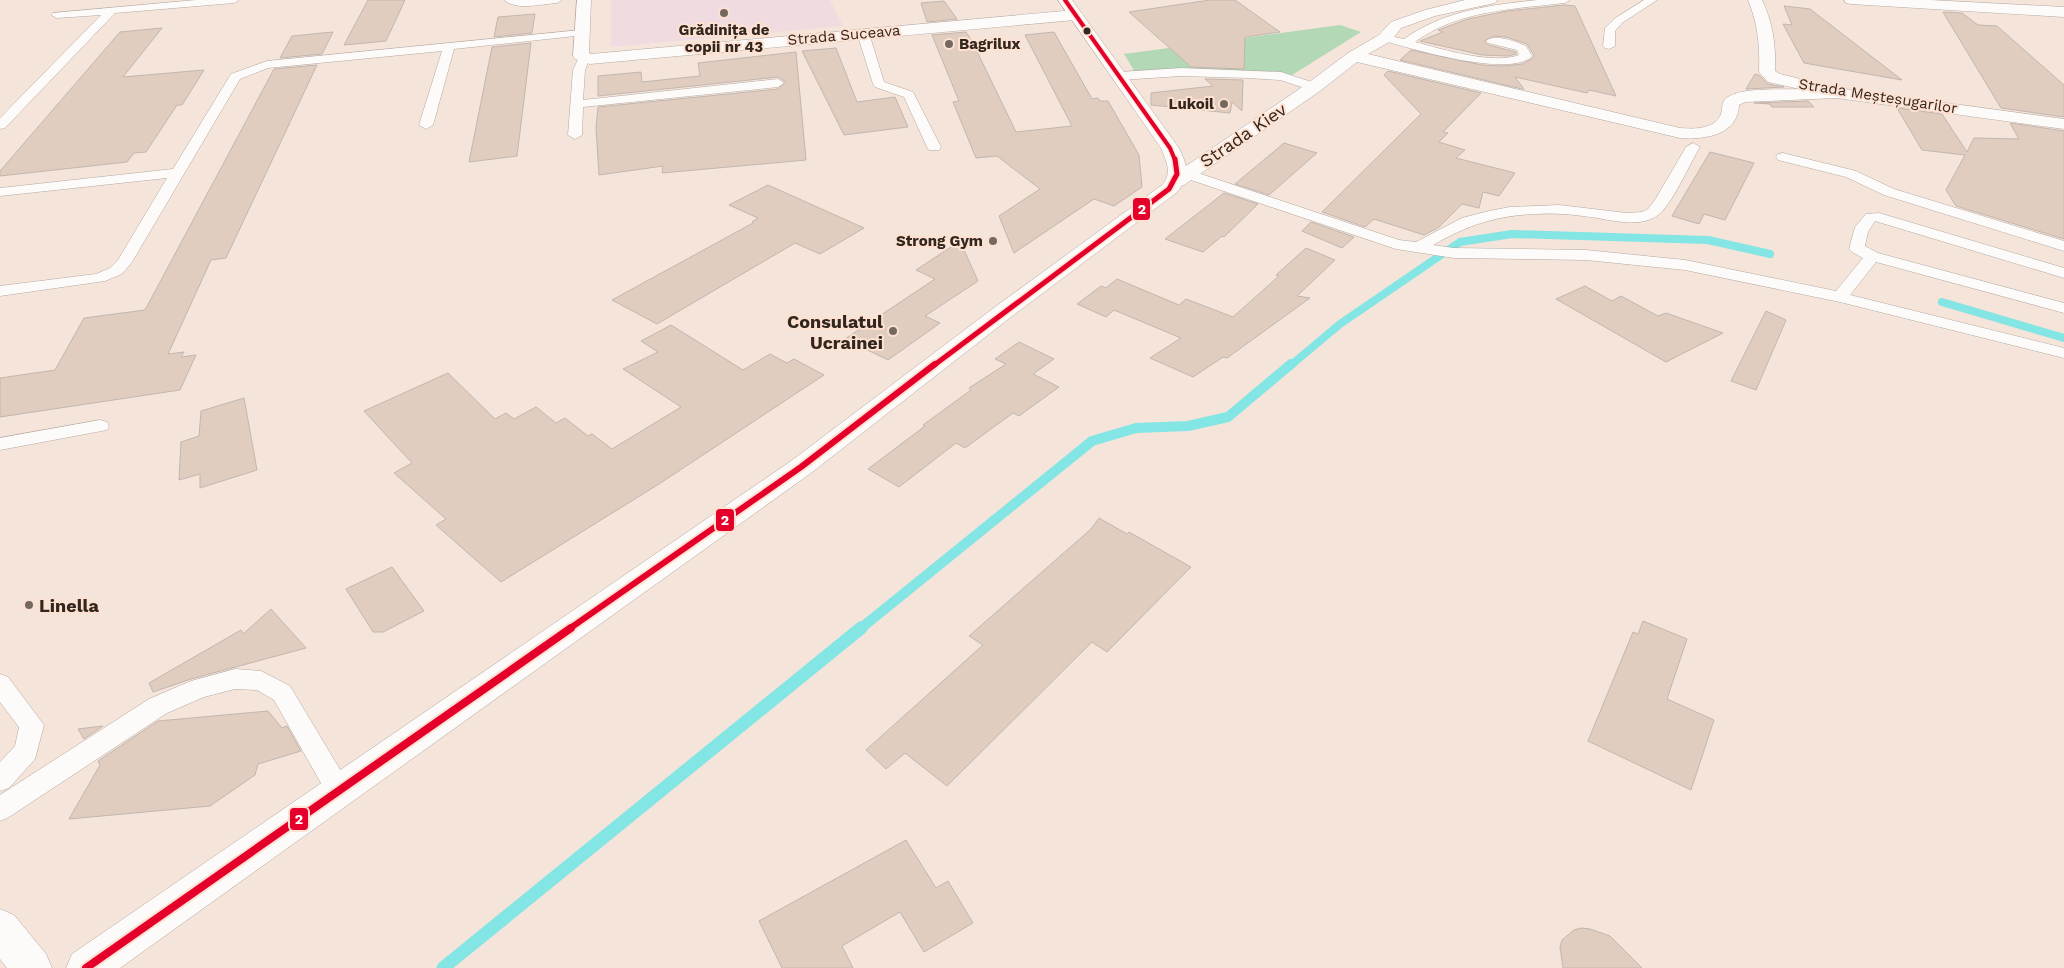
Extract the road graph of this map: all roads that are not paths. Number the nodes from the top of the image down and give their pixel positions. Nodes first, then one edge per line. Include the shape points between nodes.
1 (234, 0) edge
2 (509, 0) edge
3 (557, 0) edge
4 (584, 0) edge
5 (1065, 0) edge
6 (1490, 0) edge
7 (1564, 0) edge
8 (1652, 0) edge
9 (1755, 0) edge
10 (1851, 0) edge
11 (112, 10) junction
12 (2064, 12) edge
13 (57, 15) dead end
14 (1075, 15) junction
15 (863, 33) junction
16 (581, 34) junction
17 (1385, 38) junction
18 (1492, 41) dead end
19 (1407, 43) junction
20 (1609, 46) dead end
21 (449, 47) junction
22 (1354, 56) junction
23 (584, 58) junction
24 (1120, 76) junction
25 (778, 84) dead end
26 (1314, 87) junction
27 (1837, 92) junction
28 (577, 104) junction
29 (2064, 124) edge
30 (0, 125) edge
31 (426, 125) dead end
32 (575, 135) dead end
33 (934, 147) dead end
34 (1693, 147) dead end
35 (1783, 157) dead end
36 (177, 173) junction
37 (1182, 177) junction
38 (0, 192) edge
39 (2064, 246) edge
40 (1424, 249) junction
41 (1872, 256) junction
42 (2064, 273) edge
43 (0, 292) edge
44 (1840, 296) junction
45 (2064, 308) edge
46 (2064, 353) edge
47 (100, 426) dead end
48 (0, 444) edge
49 (0, 684) edge
50 (0, 780) edge
51 (339, 791) junction
52 (0, 809) edge
53 (0, 928) edge
54 (32, 968) edge
55 (86, 968) edge

1 - 11 lane
2 - 3 lane via 519,3
4 - 16 street
5 - 14 street
6 - 17 street, Strada Kiev via 1430,13 1396,25
7 - 19 lane via 1453,18 1429,28
8 - 20 lane via 1609,30
9 - 27 street, Strada Meșteșugarilor via 1768,44 1770,76
10 - 12 street
11 - 13 lane
11 - 30 lane
14 - 15 street, Strada Suceava
14 - 24 street
15 - 23 street, Strada Suceava
15 - 33 lane via 879,84 909,95
16 - 21 lane
16 - 23 street via 581,56
17 - 19 lane
17 - 22 street, Strada Kiev
18 - 19 lane via 1518,46 1526,56 1507,61 1472,59
21 - 31 lane
21 - 36 lane via 267,65 250,70 235,78
22 - 26 street, Strada Kiev
22 - 27 street via 1696,135 1719,128 1729,116 1729,105 1742,97
23 - 28 lane via 579,70
24 - 26 lane via 1181,72 1248,74 1281,76
24 - 37 street via 1170,148
25 - 28 lane
26 - 37 street, Strada Kiev
27 - 29 street, Strada Meșteșugarilor
28 - 32 lane
34 - 40 lane via 1657,208 1645,215 1626,217 1552,210 1502,213 1455,226
35 - 39 lane via 1840,170 1889,192
36 - 38 lane
36 - 43 lane via 116,271 87,280
37 - 40 lane via 1374,238
37 - 51 street, Strada Kiev via 1154,202 1003,312 802,467
40 - 44 lane via 1454,253 1586,255 1685,264
41 - 42 lane via 1856,247 1867,220 1874,216
41 - 44 lane
41 - 45 lane
44 - 46 lane
47 - 48 lane
49 - 50 lane via 32,725 26,751
51 - 52 lane via 282,692 261,681 235,679 199,688 158,706
51 - 55 street, Strada Kiev
53 - 54 street

